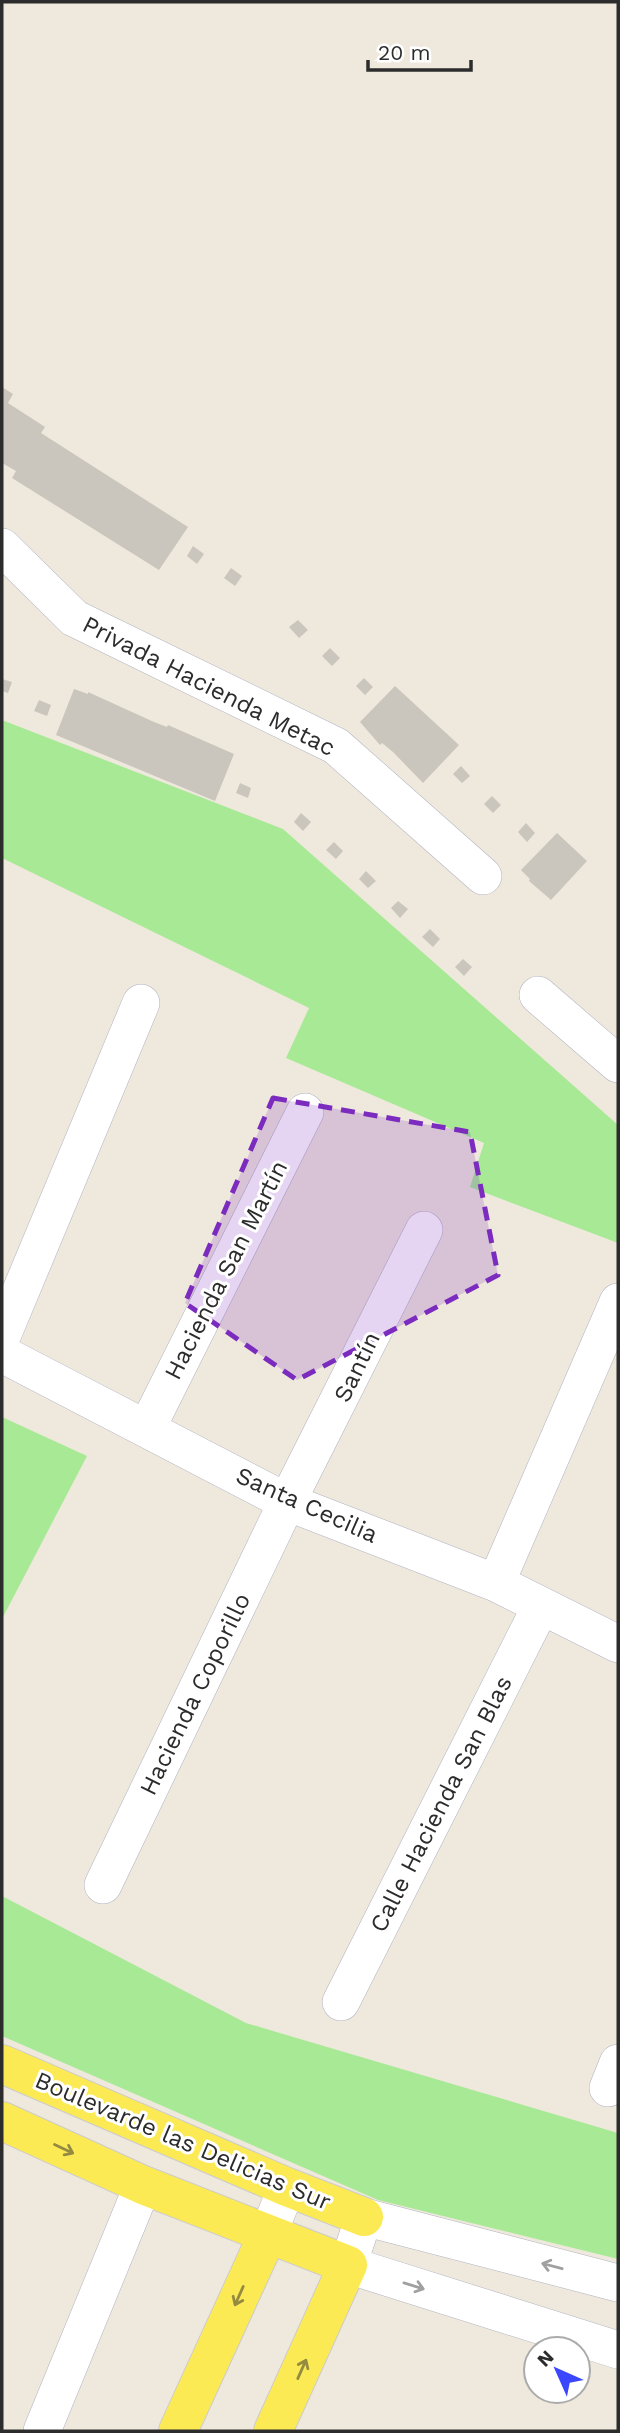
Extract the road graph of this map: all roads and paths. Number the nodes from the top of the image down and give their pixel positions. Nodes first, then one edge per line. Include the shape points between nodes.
1 (2, 547) edge
2 (483, 876) dead end
3 (538, 995) dead end
4 (141, 1003) dead end
5 (618, 1063) edge
6 (306, 1112) dead end
7 (424, 1230) dead end
8 (618, 1302) edge
9 (2, 1336) edge
10 (2, 1354) edge
11 (147, 1428) junction
12 (287, 1502) junction
13 (496, 1583) junction
14 (541, 1606) junction
15 (618, 1644) edge
16 (103, 1885) dead end
17 (341, 2002) dead end
18 (2, 2064) edge
19 (2, 2121) edge
20 (143, 2185) junction
21 (287, 2187) junction
22 (364, 2217) junction
23 (268, 2234) junction
24 (348, 2266) junction
25 (618, 2283) edge
26 (618, 2350) edge
27 (42, 2431) edge
28 (178, 2431) edge
29 (273, 2431) edge

1 - 2 street, Privada Hacienda Metac via 74,618 336,746
3 - 5 street
4 - 9 street
6 - 11 street, Hacienda San Martín
7 - 12 street, Santín
8 - 13 street
10 - 11 street, Santa Cecilia
11 - 12 street, Santa Cecilia
12 - 13 street, Santa Cecilia
12 - 16 street, Hacienda Coporillo
13 - 14 street, Santa Cecilia
14 - 15 street, Santa Cecilia
14 - 17 street, Calle Hacienda San Blas
18 - 21 main road, Boulevarde las Delicias Sur
19 -> 20 main road, Boulevarde las Delicias Sur
20 - 23 main road, Boulevarde las Delicias Sur
20 - 27 street
21 - 22 main road, Boulevarde las Delicias Sur
21 - 23 street
22 - 24 street
25 -> 22 street
23 - 24 main road, Boulevarde las Delicias Sur
23 -> 28 main road
24 -> 26 street
29 -> 24 main road

